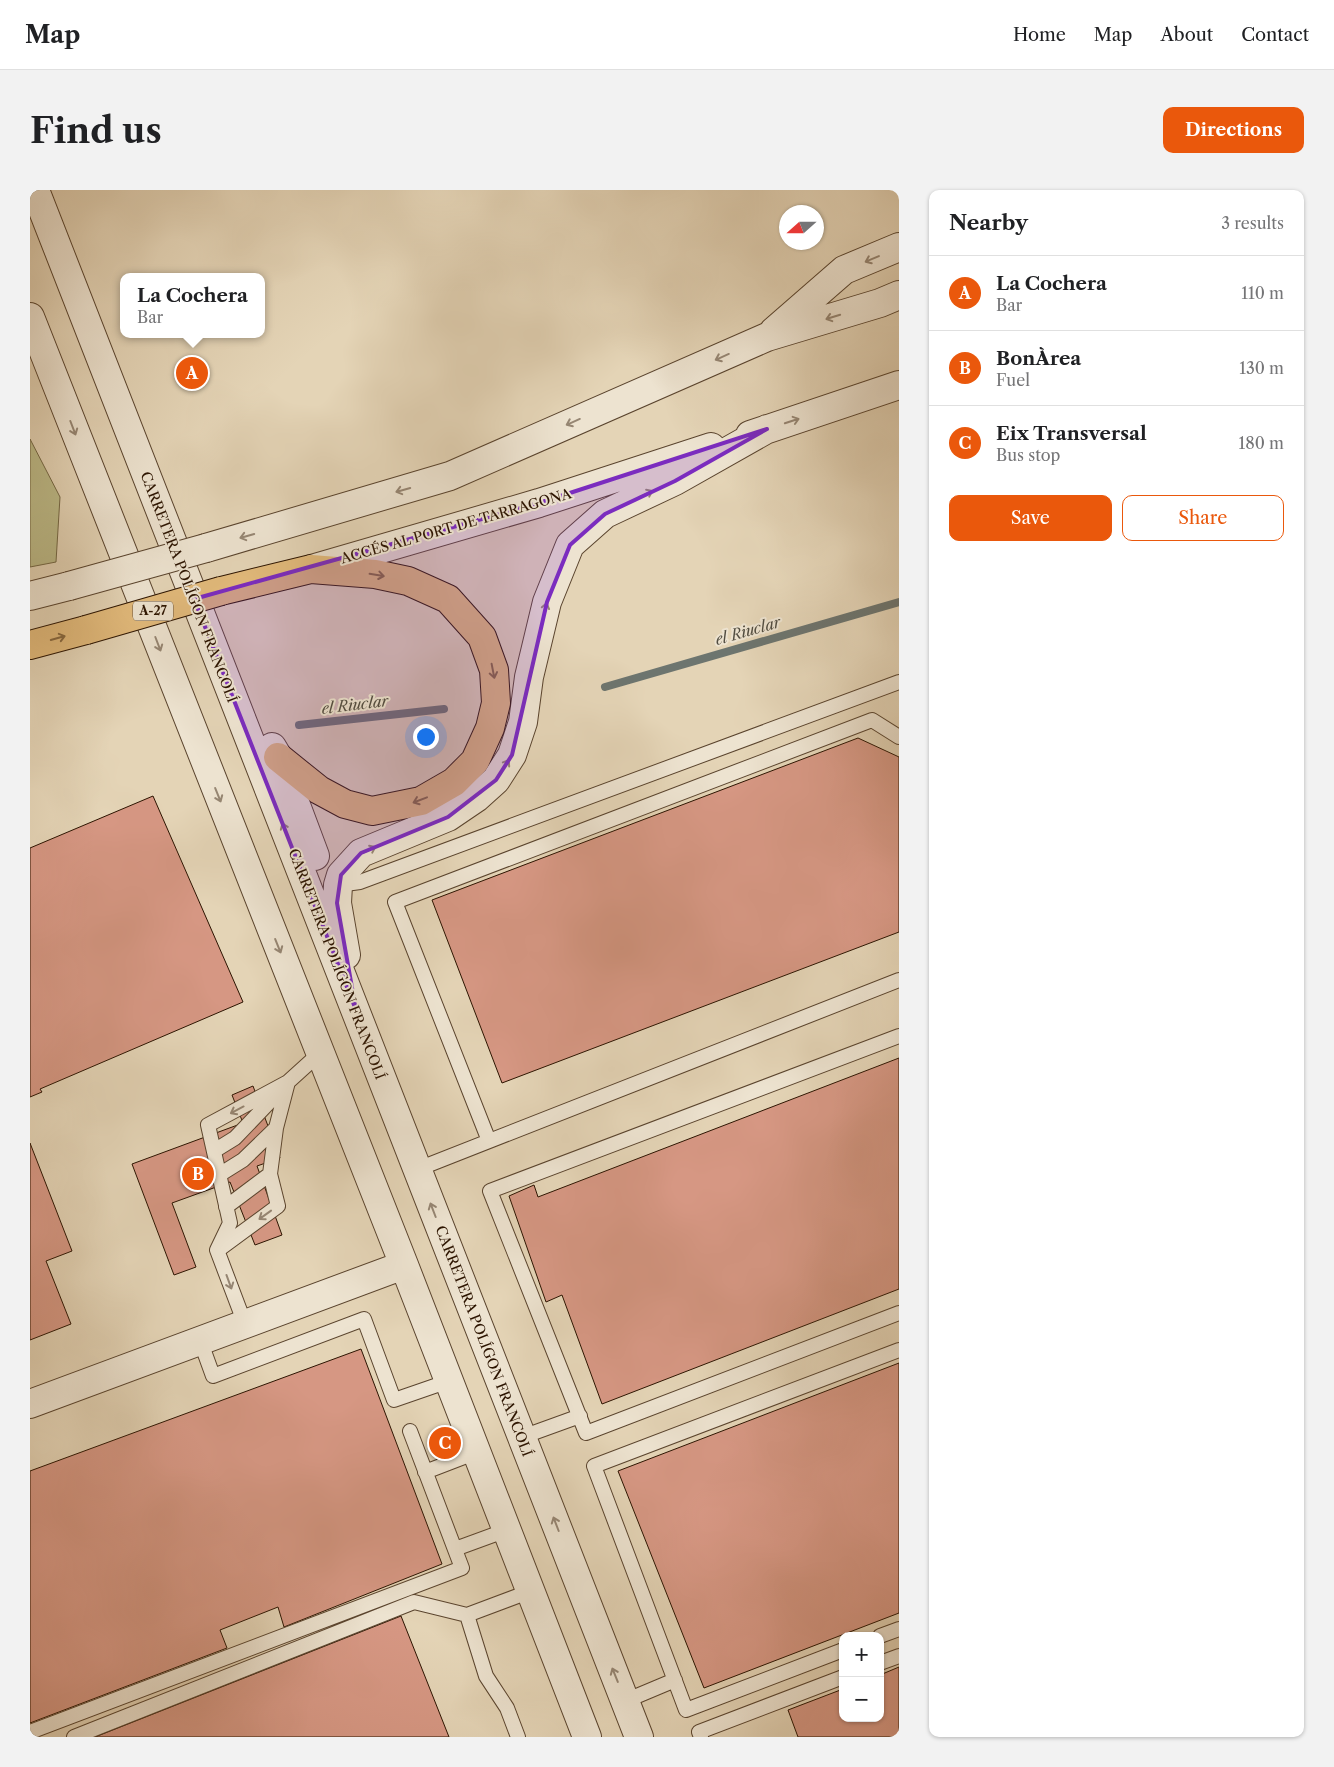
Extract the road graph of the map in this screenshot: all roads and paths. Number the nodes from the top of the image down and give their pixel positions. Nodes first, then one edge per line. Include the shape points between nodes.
1 (35, 190) edge
2 (899, 247) edge
3 (899, 295) edge
4 (30, 317) edge
5 (767, 337) junction
6 (30, 365) edge
7 (899, 375) edge
8 (888, 389) edge
9 (61, 397) junction
10 (767, 429) junction
11 (311, 569) junction
12 (30, 596) edge
13 (30, 645) edge
14 (220, 667) junction
15 (899, 682) edge
16 (899, 737) edge
17 (278, 757) junction
18 (338, 885) junction
19 (899, 980) edge
20 (356, 1010) junction
21 (899, 1036) edge
22 (320, 1053) junction
23 (288, 1082) junction
24 (276, 1128) junction
25 (489, 1141) junction
26 (214, 1151) junction
27 (418, 1169) junction
28 (270, 1174) junction
29 (219, 1175) junction
30 (226, 1207) junction
31 (217, 1250) junction
32 (404, 1265) junction
33 (899, 1313) edge
34 (245, 1324) junction
35 (200, 1340) junction
36 (899, 1350) edge
37 (449, 1381) junction
38 (30, 1404) edge
39 (580, 1416) junction
40 (410, 1431) dead end
41 (522, 1437) junction
42 (477, 1452) junction
43 (425, 1472) junction
44 (507, 1530) junction
45 (455, 1549) junction
46 (531, 1591) junction
47 (467, 1615) junction
48 (899, 1629) edge
49 (884, 1635) edge
50 (839, 1652) edge
51 (899, 1656) edge
52 (884, 1662) edge
53 (675, 1680) junction
54 (839, 1680) edge
55 (625, 1702) junction
56 (30, 1732) edge
57 (74, 1737) edge
58 (518, 1737) edge
59 (587, 1737) edge
60 (639, 1737) edge
61 (701, 1737) edge

1 - 14 street, CARRETERA POLÍGON FRANCOLÍ
2 -> 5 street via 844,270
3 -> 5 street
4 - 9 street
5 -> 12 street, bridge via 450,476
6 - 9 street
7 - 8 street, ACCÉS AL PORT DE TARRAGONA / A-27
10 -> 8 street, ACCÉS AL PORT DE TARRAGONA / A-27
9 -> 22 street
10 - 11 street, ACCÉS AL PORT DE TARRAGONA / A-27 via 539,503
18 -> 10 street via 341,875 361,853 448,817 496,780 512,755 523,722 529,678 547,602 570,545 605,514 675,481
13 -> 11 highway, ACCÉS AL PORT DE TARRAGONA / A-27, bridge
11 -> 17 highway via 375,574 408,581 448,600 482,637 494,670 496,703 490,728 475,761 454,782 421,801 372,812 345,804 319,790
14 - 17 street
20 -> 14 street, CARRETERA POLÍGON FRANCOLÍ
15 - 18 lane via 360,882
16 - 25 lane via 872,720 395,902
17 - 18 street via 321,873
18 - 20 street via 337,903
19 - 25 lane
20 - 27 street, CARRETERA POLÍGON FRANCOLÍ
21 - 39 lane via 490,1191
22 - 23 lane
22 - 32 street
23 - 24 lane
23 - 26 lane via 234,1138
23 -> 26 lane via 208,1125
24 - 28 lane
24 - 29 lane via 242,1160
25 - 27 lane
26 - 29 lane
41 -> 27 street, CARRETERA POLÍGON FRANCOLÍ
28 - 30 lane
28 -> 31 lane via 278,1206
29 - 30 lane
30 - 31 lane via 230,1223
31 -> 34 lane
32 - 34 street
32 - 37 street
33 - 39 lane via 586,1433
34 - 35 street
35 - 37 lane via 213,1376 364,1319 394,1400
35 - 38 street
36 - 53 lane via 594,1466
37 - 42 street
39 - 41 lane
40 - 43 lane
55 -> 41 street, CARRETERA POLÍGON FRANCOLÍ
42 - 43 lane
42 - 44 street
43 - 45 lane
44 - 45 lane
44 - 46 street
45 - 56 lane via 462,1568
46 - 47 lane
46 - 59 street
47 - 57 lane via 414,1602
47 - 58 lane via 486,1676 507,1708
48 - 49 lane
50 - 53 lane via 686,1710
51 - 52 lane
53 - 55 lane
54 - 61 lane via 699,1732
55 - 60 street, CARRETERA POLÍGON FRANCOLÍ

